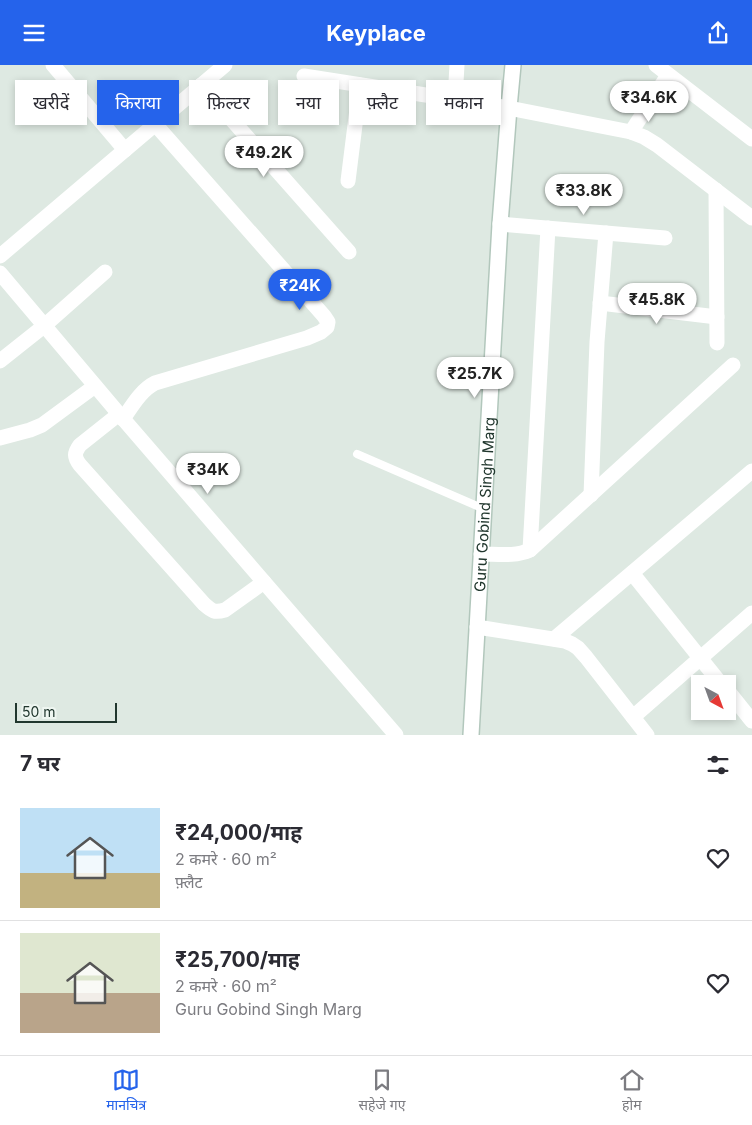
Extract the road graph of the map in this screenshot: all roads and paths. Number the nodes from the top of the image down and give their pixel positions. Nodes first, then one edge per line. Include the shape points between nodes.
1 (53, 65) edge
2 (225, 65) edge
3 (457, 65) edge
4 (513, 65) edge
5 (656, 65) edge
6 (668, 75) junction
7 (304, 76) dead end
8 (207, 80) edge
9 (456, 80) edge
10 (349, 83) edge
11 (189, 95) edge
12 (179, 104) edge
13 (501, 106) edge
14 (509, 107) junction
15 (154, 125) edge
16 (156, 125) edge
17 (236, 125) edge
18 (355, 125) edge
19 (631, 132) junction
20 (752, 139) edge
21 (124, 150) junction
22 (348, 181) dead end
23 (716, 190) junction
24 (752, 218) edge
25 (500, 224) junction
26 (548, 228) junction
27 (606, 233) junction
28 (665, 238) dead end
29 (349, 252) dead end
30 (0, 256) edge
31 (105, 272) dead end
32 (0, 273) edge
33 (600, 303) junction
34 (717, 317) junction
35 (44, 326) junction
36 (717, 343) dead end
37 (0, 361) edge
38 (733, 365) dead end
39 (95, 386) junction
40 (121, 417) junction
41 (0, 438) edge
42 (357, 454) dead end
43 (752, 471) edge
44 (591, 495) junction
45 (484, 509) junction
46 (530, 550) junction
47 (481, 554) junction
48 (632, 573) junction
49 (264, 582) junction
50 (752, 613) edge
51 (477, 627) junction
52 (554, 639) junction
53 (700, 658) junction
54 (714, 675) edge
55 (736, 701) edge
56 (633, 717) junction
57 (752, 721) edge
58 (396, 735) edge
59 (471, 735) edge
60 (647, 735) edge

1 - 21 street
2 - 8 street
3 - 9 street
4 - 14 street, Guru Gobind Singh Marg
5 - 6 street
6 - 19 street
6 - 20 street
7 - 10 street
11 - 12 street
13 - 14 street
14 - 19 street
14 - 25 street, Guru Gobind Singh Marg
15 - 21 street
16 - 40 street via 328,322 321,332 307,338 155,383
17 - 29 street
18 - 22 street
19 - 23 street via 657,145
21 - 30 street
23 - 24 street
23 - 34 street
25 - 26 street
25 - 45 street, Guru Gobind Singh Marg
26 - 27 street
26 - 46 street
27 - 28 street
27 - 33 street
31 - 35 street
32 - 35 street
33 - 34 street
33 - 44 street
34 - 36 street
35 - 37 street
35 - 39 street
38 - 44 street
39 - 40 street
39 - 41 street via 42,425
40 - 49 street
40 - 49 street via 80,445 75,458 80,465 212,611 225,609
42 - 45 lane
43 - 48 street
44 - 46 street
45 - 47 street, Guru Gobind Singh Marg
46 - 47 street via 514,555
47 - 51 street, Guru Gobind Singh Marg
48 - 52 street
48 - 53 street
49 - 58 street
50 - 53 street
51 - 52 street
51 - 59 street, Guru Gobind Singh Marg
52 - 56 street via 578,648
53 - 54 street
53 - 56 street
55 - 57 street
56 - 60 street

